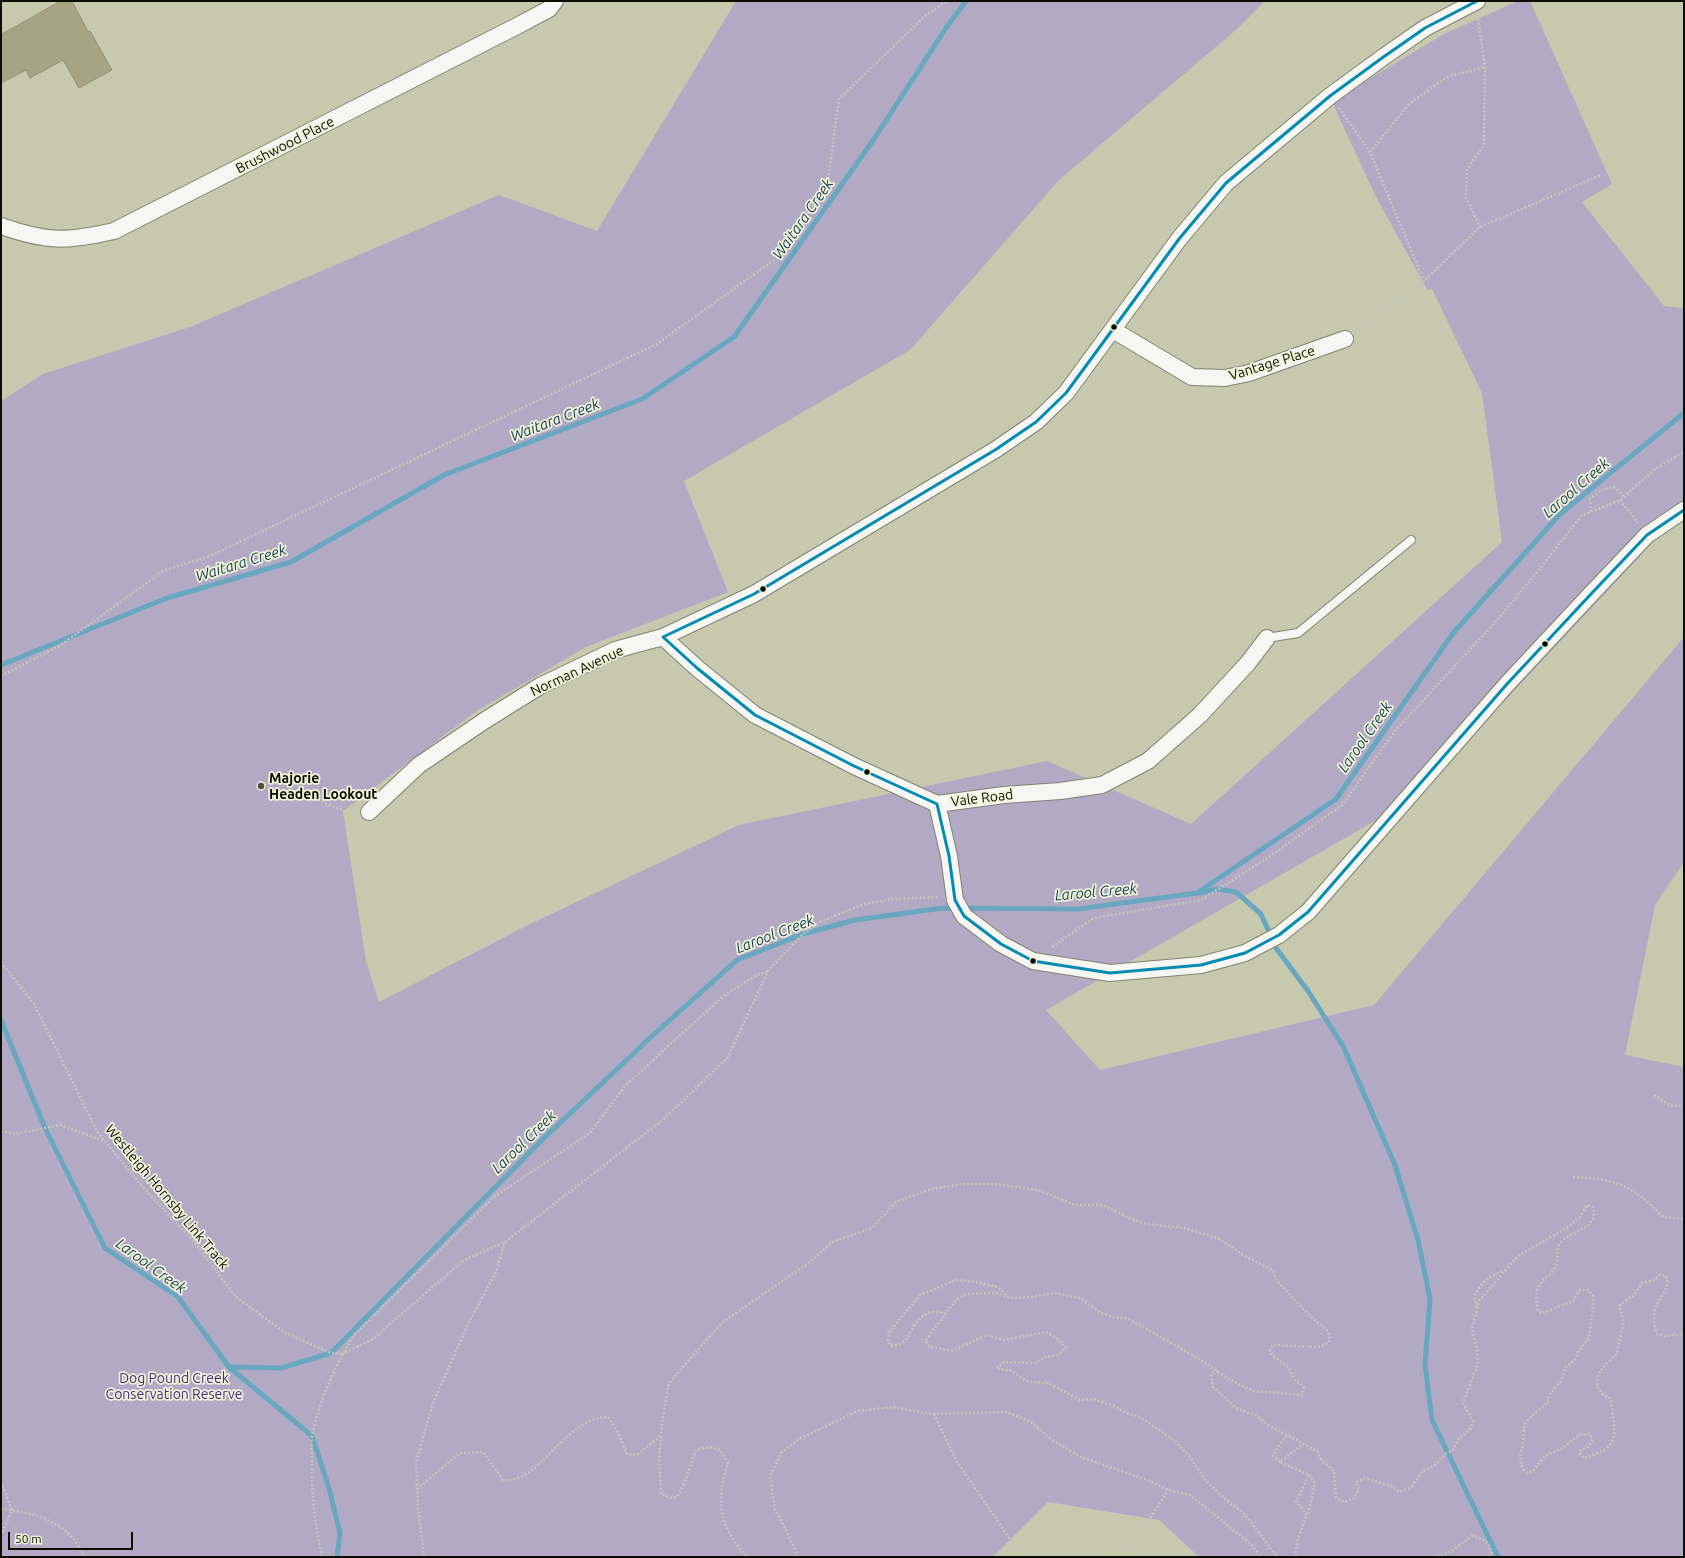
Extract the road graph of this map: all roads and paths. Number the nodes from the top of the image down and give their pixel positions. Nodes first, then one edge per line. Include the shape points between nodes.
1 (555, 1) edge
2 (947, 1) edge
3 (1477, 1) edge
4 (1485, 67) junction
5 (1330, 96) junction
6 (1370, 152) junction
7 (1601, 174) dead end
8 (1, 226) edge
9 (1480, 227) junction
10 (1424, 281) junction
11 (1114, 330) junction
12 (1346, 339) joint
13 (1248, 373) junction
14 (1684, 452) edge
15 (1624, 496) junction
16 (1620, 500) junction
17 (1684, 510) edge
18 (1591, 512) junction
19 (1647, 534) junction
20 (1411, 540) dead end
21 (663, 637) junction
22 (1268, 638) junction
23 (1, 676) edge
24 (261, 786) dead end
25 (937, 804) junction
26 (369, 812) joint
27 (955, 898) junction
28 (1033, 961) junction
29 (1, 962) edge
30 (768, 971) junction
31 (1654, 1095) dead end
32 (1684, 1105) edge
33 (1, 1131) edge
34 (106, 1142) junction
35 (1573, 1177) dead end
36 (1684, 1219) edge
37 (505, 1242) junction
38 (1505, 1270) junction
39 (1011, 1298) junction
40 (1477, 1307) junction
41 (946, 1314) junction
42 (1684, 1334) edge
43 (342, 1354) junction
44 (1218, 1371) junction
45 (934, 1414) junction
46 (1288, 1435) junction
47 (661, 1436) junction
48 (1302, 1445) junction
49 (1280, 1462) junction
50 (1309, 1475) junction
51 (1, 1482) edge
52 (417, 1489) junction
53 (1168, 1490) junction
54 (1, 1510) edge
55 (12, 1510) junction
56 (1308, 1515) junction
57 (2, 1533) edge
58 (85, 1557) edge
59 (322, 1557) edge
60 (424, 1557) edge
61 (750, 1557) edge
62 (796, 1557) edge
63 (1022, 1557) edge
64 (1117, 1557) edge
65 (1261, 1557) edge
66 (1279, 1557) edge
67 (1296, 1557) edge
68 (1433, 1557) edge
69 (1489, 1557) edge

1 - 8 street, Brushwood Place via 549,9 517,26 114,231 81,238 54,240
2 - 23 path via 925,16 839,99 828,180 785,252 657,344 210,556 163,571 61,645
3 - 4 path
3 - 5 street, Norman Avenue via 1425,28
4 - 6 path via 1447,77 1409,104
4 - 9 path via 1484,145 1467,169 1466,198
5 - 6 path
5 - 11 street, Norman Avenue via 1226,183 1179,239
6 - 10 path
7 - 9 path
9 - 10 path
10 - 12 path
11 - 13 street, Vantage Place via 1192,377 1225,378
11 - 21 street, Norman Avenue via 1066,393 1036,422 996,450 754,594
12 - 13 street, Vantage Place
13 - 22 path via 1277,505 1281,535 1278,602
14 - 15 path via 1655,469
15 - 16 path
15 - 18 path via 1614,487 1601,490 1590,499
16 - 18 path
16 - 19 path
17 - 19 street
18 - 28 path via 1581,516 1497,620 1395,731 1342,805 1272,855 1201,900 1094,918
19 - 28 street via 1507,684 1308,912 1279,935 1245,953 1201,965 1110,973
20 - 22 lane via 1298,633
21 - 25 street, Vale Road via 696,668 755,715 854,766
21 - 26 street, Norman Avenue via 615,650 540,686 419,765
22 - 25 street, Vale Road via 1200,715 1148,761 1102,785
24 - 26 path via 275,779 293,783 326,804 351,814
25 - 27 street via 949,856
27 - 28 street via 968,920 1001,944
27 - 30 path via 893,899 864,904 820,922 802,934
29 - 34 path, Westleigh Hornsby Link Track via 34,1004 98,1133
30 - 37 path via 728,1057 665,1118
30 - 43 path via 726,994 676,1039 625,1086 590,1133 495,1196 355,1334
31 - 32 path via 1671,1106
33 - 34 path via 15,1134 60,1125
34 - 43 path, Westleigh Hornsby Link Track via 195,1244 236,1297 284,1332 331,1353
35 - 36 path via 1615,1181 1645,1198 1663,1217
37 - 43 path via 464,1260 373,1339
37 - 52 path via 496,1272 470,1320 433,1403 416,1463
38 - 40 path via 1479,1300
38 - 40 path via 1494,1274 1479,1285 1474,1297
38 - 42 path via 1518,1256 1565,1229 1580,1217 1587,1205 1593,1207 1595,1211 1590,1224 1561,1242 1556,1251 1557,1263 1537,1288 1538,1311 1541,1313 1569,1304 1583,1289 1588,1290 1593,1296 1593,1309 1589,1338 1575,1360 1566,1367 1561,1381 1549,1395 1548,1402 1524,1425 1520,1456 1523,1469 1527,1473 1534,1471 1545,1456 1561,1449 1579,1435 1590,1434 1592,1441 1579,1453 1584,1458 1613,1442 1616,1434 1611,1399 1601,1393 1597,1386 1598,1375 1605,1364 1616,1355 1624,1322 1619,1306 1635,1294 1642,1283 1654,1280 1660,1275 1666,1276 1668,1282 1656,1308 1654,1325 1657,1334
39 - 41 path via 996,1293 966,1294 957,1299
39 - 41 path via 998,1287 976,1282 956,1280 946,1284 920,1295 909,1306 889,1332 888,1340 891,1346 902,1343 923,1315 937,1310
39 - 44 path via 1055,1293 1080,1298 1101,1313 1115,1318 1127,1318
40 - 48 path via 1472,1328 1478,1364 1463,1402 1473,1421 1470,1430 1459,1438 1453,1450 1445,1454 1434,1466 1423,1471 1412,1486 1400,1492 1393,1487 1365,1478 1356,1482 1359,1490 1354,1498 1344,1502 1336,1498 1334,1471 1322,1461 1317,1451
41 - 66 path via 925,1341 929,1346 952,1351 987,1335 1004,1340 1046,1332 1055,1337 1066,1348 1058,1355 1045,1357 1035,1363 1004,1362 996,1368 1012,1371 1030,1382 1048,1383 1080,1400 1101,1401 1148,1422 1176,1442 1206,1481 1246,1514
43 - 59 path via 327,1385 312,1436 314,1518
44 - 46 path via 1211,1374 1213,1386 1236,1408 1250,1412
44 - 47 path via 1253,1391 1302,1395 1304,1387 1270,1350 1273,1345 1325,1345 1330,1340 1328,1331 1277,1281 1272,1270 1218,1238 1184,1228 1146,1224 1103,1205 1075,1205 1038,1190 996,1184 963,1184 931,1189 896,1202 872,1228 832,1242 810,1262 724,1322 670,1383
45 - 53 path via 1006,1412 1030,1422 1052,1440 1081,1457 1150,1481
45 - 62 path via 893,1407 858,1411 799,1439 782,1452 770,1476 775,1510 788,1532
45 - 63 path via 956,1460
46 - 48 path
46 - 49 path via 1273,1456
47 - 52 path via 637,1455 627,1454 618,1430 608,1417 600,1417 579,1426 531,1471 512,1481 503,1480 483,1452 460,1453
47 - 61 path via 660,1488 661,1494 668,1498 675,1498 680,1494 696,1450 709,1447 720,1450 728,1463 722,1482 720,1506 726,1528 744,1554
48 - 49 path
49 - 50 path
50 - 56 path via 1315,1483
50 - 56 path via 1296,1501
51 - 55 path
52 - 60 path
53 - 64 path via 1140,1532
53 - 65 path via 1190,1496 1252,1545
54 - 55 path
55 - 57 path
55 - 58 path via 48,1519 68,1533
56 - 67 path via 1298,1538
68 - 69 path via 1450,1552 1472,1536 1482,1538 1488,1544 1492,1553

